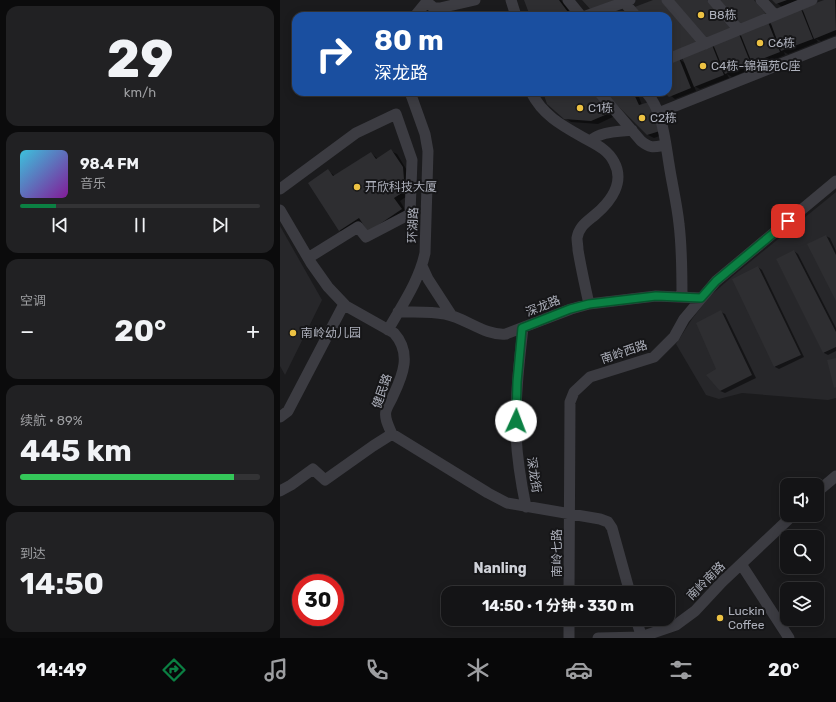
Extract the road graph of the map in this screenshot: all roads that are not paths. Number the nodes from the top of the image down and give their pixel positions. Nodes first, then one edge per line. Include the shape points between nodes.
1 (475, 0) edge
2 (511, 0) edge
3 (568, 0) edge
4 (667, 0) edge
5 (713, 0) edge
6 (761, 0) edge
7 (812, 0) edge
8 (427, 1) edge
9 (625, 1) edge
10 (418, 12) edge
11 (515, 12) edge
12 (578, 12) edge
13 (596, 12) edge
14 (633, 12) edge
15 (775, 15) junction
16 (739, 30) junction
17 (836, 42) edge
18 (705, 44) junction
19 (672, 56) edge
20 (412, 96) edge
21 (533, 96) edge
22 (602, 96) edge
23 (650, 96) edge
24 (658, 113) junction
25 (632, 130) junction
26 (590, 141) junction
27 (666, 146) junction
28 (836, 181) edge
29 (280, 189) edge
30 (280, 210) edge
31 (308, 258) junction
32 (422, 266) junction
33 (682, 297) junction
34 (701, 298) junction
35 (344, 304) junction
36 (589, 304) junction
37 (398, 312) junction
38 (452, 316) junction
39 (522, 328) junction
40 (388, 330) junction
41 (280, 417) edge
42 (392, 434) junction
43 (836, 476) edge
44 (824, 486) edge
45 (280, 491) edge
46 (526, 507) junction
47 (570, 514) junction
48 (786, 522) edge
49 (742, 564) junction
50 (569, 586) edge
51 (628, 586) edge
52 (569, 626) edge
53 (638, 626) edge
54 (569, 638) edge
55 (598, 638) edge
56 (641, 638) edge
57 (789, 638) edge

1 - 8 street via 440,8 434,8
2 - 11 street
3 - 12 street
4 - 18 street
5 - 16 street
6 - 15 street
7 - 15 street
8 - 10 street
9 - 13 street
9 - 14 street
15 - 16 street
16 - 18 street
17 - 24 street
18 - 19 street
20 - 32 street, 环湖路 via 426,134 428,151 425,253
21 - 26 street via 549,116
22 - 25 street
23 - 24 street
24 - 27 street
25 - 26 street via 601,135
25 - 27 street via 648,146
26 - 36 street via 610,156 618,177 617,188 612,196 580,228 577,239
27 - 33 street via 679,224
28 - 34 street, 南岭西路 via 716,281
29 - 31 street via 356,133 396,114 412,160 410,214 366,237 358,227
30 - 31 street, 健民路
31 - 35 street, 健民路 via 328,287
32 - 37 street, 环湖路
32 - 38 street
33 - 34 street, 深龙路
33 - 36 street, 深龙路 via 656,296
34 - 47 street, 南岭西路 via 684,319 674,337 654,357 590,377 574,392 570,402
35 - 40 street, 健民路
35 - 41 street via 288,411
36 - 39 street, 深龙路
37 - 38 street, 深龙路 via 444,313
37 - 40 street, 环湖路
38 - 39 street, 深龙路 via 499,335
39 - 46 street, 深龙街 via 516,435 520,479
40 - 42 street, 健民路 via 394,333 404,349 400,381 386,411
42 - 45 street via 325,480 312,469
42 - 46 street via 488,493 508,503
43 - 44 street
46 - 47 street
47 - 50 street, 南岭七路
47 - 51 street via 600,519 610,524
48 - 49 street, 南岭南路
49 - 56 street, 南岭南路 via 695,611 676,625
49 - 57 street
52 - 54 street
53 - 56 street
55 - 56 street, 南岭南路

